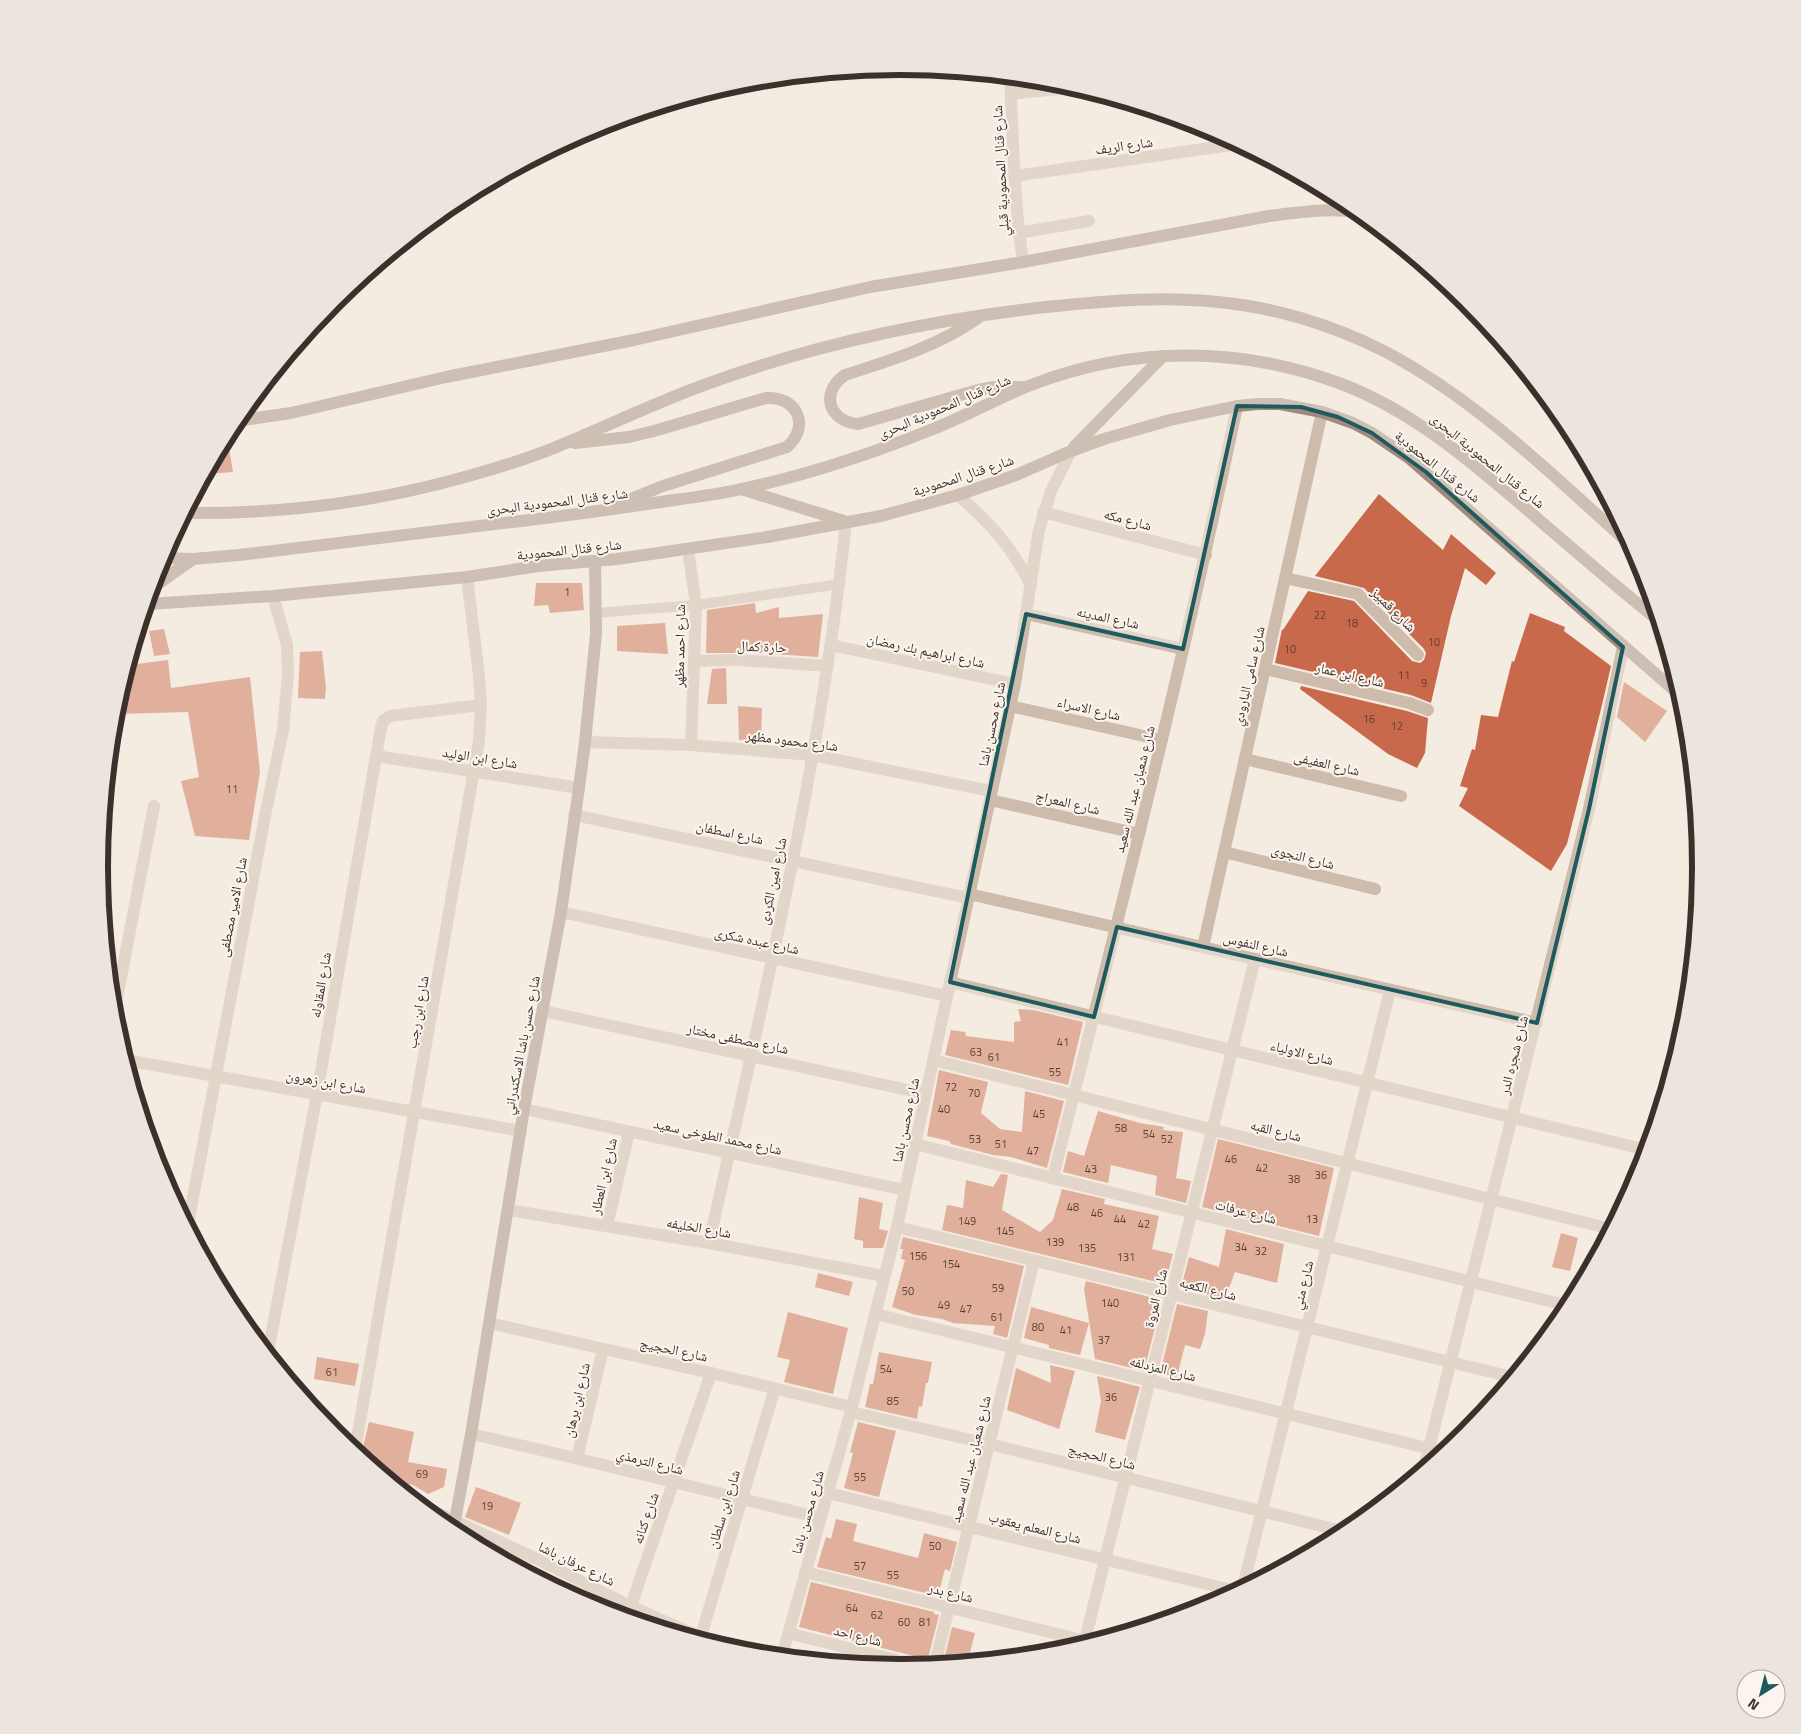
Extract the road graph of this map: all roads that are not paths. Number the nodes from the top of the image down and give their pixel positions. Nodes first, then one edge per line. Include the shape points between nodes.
1 (1010, 83) edge
2 (1052, 89) edge
3 (1011, 94) junction
4 (1214, 140) edge
5 (1226, 146) edge
6 (1215, 147) junction
7 (1014, 176) junction
8 (1344, 210) edge
9 (1089, 221) dead end
10 (1018, 233) junction
11 (1022, 262) junction
12 (982, 315) junction
13 (1163, 356) junction
14 (1027, 387) junction
15 (1237, 406) junction
16 (1322, 412) junction
17 (247, 420) edge
18 (564, 444) junction
19 (1071, 451) junction
20 (741, 490) junction
21 (958, 495) junction
22 (600, 512) junction
23 (1043, 512) junction
24 (192, 513) edge
25 (846, 522) junction
26 (1619, 535) edge
27 (688, 549) junction
28 (1206, 555) junction
29 (172, 558) edge
30 (193, 558) junction
31 (595, 561) junction
32 (467, 576) junction
33 (1285, 578) junction
34 (163, 580) edge
35 (840, 584) junction
36 (1031, 585) junction
37 (273, 596) junction
38 (154, 604) edge
39 (696, 605) junction
40 (596, 613) junction
41 (1026, 614) junction
42 (1651, 614) edge
43 (831, 645) junction
44 (1623, 647) junction
45 (1183, 649) junction
46 (1418, 655) dead end
47 (695, 661) junction
48 (828, 666) junction
49 (1265, 669) junction
50 (1015, 684) junction
51 (1672, 688) edge
52 (481, 705) junction
53 (1010, 706) junction
54 (1428, 710) dead end
55 (1162, 740) junction
56 (585, 742) junction
57 (691, 745) junction
58 (812, 755) junction
59 (376, 756) junction
60 (1245, 759) junction
61 (474, 771) junction
62 (579, 788) junction
63 (991, 796) junction
64 (1401, 796) dead end
65 (154, 806) dead end
66 (574, 815) junction
67 (1139, 834) junction
68 (1224, 852) junction
69 (792, 860) junction
70 (1375, 889) dead end
71 (969, 896) junction
72 (561, 912) junction
73 (1117, 927) junction
74 (1203, 947) junction
75 (771, 958) junction
76 (1255, 959) junction
77 (950, 982) junction
78 (119, 990) edge
79 (1390, 990) junction
80 (947, 996) junction
81 (543, 1011) junction
82 (1094, 1017) junction
83 (1537, 1023) junction
84 (1232, 1050) junction
85 (750, 1056) junction
86 (933, 1060) junction
87 (133, 1061) edge
88 (216, 1076) junction
89 (1367, 1083) junction
90 (317, 1094) junction
91 (926, 1094) junction
92 (1074, 1095) junction
93 (524, 1109) junction
94 (415, 1112) junction
95 (1513, 1118) junction
96 (1212, 1129) junction
97 (521, 1131) junction
98 (628, 1132) junction
99 (915, 1144) junction
100 (1640, 1148) edge
101 (729, 1153) junction
102 (1348, 1164) junction
103 (1053, 1177) junction
104 (905, 1190) junction
105 (1492, 1200) junction
106 (508, 1210) junction
107 (1192, 1213) junction
108 (190, 1216) edge
109 (607, 1226) junction
110 (897, 1227) junction
111 (1605, 1228) edge
112 (709, 1243) junction
113 (1327, 1246) junction
114 (1034, 1261) junction
115 (884, 1276) junction
116 (1471, 1282) junction
117 (1171, 1294) junction
118 (1561, 1304) edge
119 (875, 1314) junction
120 (490, 1324) junction
121 (1307, 1327) junction
122 (269, 1345) edge
123 (1013, 1347) junction
124 (603, 1349) junction
125 (1451, 1362) junction
126 (711, 1372) junction
127 (1506, 1377) edge
128 (1150, 1380) junction
129 (775, 1388) junction
130 (852, 1409) junction
131 (1286, 1413) junction
132 (471, 1434) junction
133 (356, 1442) edge
134 (989, 1444) junction
135 (1429, 1448) junction
136 (1436, 1450) edge
137 (577, 1458) junction
138 (1426, 1459) edge
139 (1125, 1478) junction
140 (673, 1483) junction
141 (828, 1493) junction
142 (742, 1499) junction
143 (1262, 1511) junction
144 (821, 1518) junction
145 (455, 1522) edge
146 (969, 1527) junction
147 (1335, 1529) edge
148 (471, 1533) edge
149 (1105, 1560) junction
150 (805, 1572) junction
151 (1245, 1580) edge
152 (1225, 1589) edge
153 (949, 1607) junction
154 (623, 1609) edge
155 (629, 1611) edge
156 (701, 1633) edge
157 (788, 1633) junction
158 (1087, 1636) edge
159 (1075, 1639) edge
160 (784, 1650) edge
161 (937, 1658) edge
162 (891, 1659) edge

1 - 3 street, شارع قنال المحمودية قبلي
2 - 3 street
3 - 7 street, شارع قنال المحمودية قبلي
4 - 6 street
5 - 6 street, شارع الريف
6 - 7 street, شارع الريف
7 - 10 street, شارع قنال المحمودية قبلي
8 - 11 main road via 1308,210 1269,216
9 - 10 street
10 - 11 street, شارع قنال المحمودية قبلي
11 - 17 main road via 870,287 634,340 446,377 290,414
12 - 14 main road via 963,329 920,350 845,375 831,390 832,410 843,421 858,424 978,390
12 - 18 main road, شارع قنال المحمودية البحرى via 841,342 772,361 696,388
12 - 26 main road, شارع قنال المحمودية البحرى via 1101,301 1180,299 1261,309 1340,332 1378,348 1448,390
13 - 14 main road, شارع قنال المحمودية البحرى via 1096,365
13 - 19 main road
13 - 42 main road, شارع قنال المحمودية البحرى via 1254,360 1298,370 1382,402 1421,424 1457,451
14 - 20 main road, شارع قنال المحمودية البحرى via 891,446
15 - 16 main road, شارع قنال المحمودية via 1280,404
15 - 19 main road, شارع قنال المحمودية via 1170,420
15 - 28 street, شارع شعبان عبد الله سعيد
16 - 33 street, شارع سامى البارودي
16 - 44 main road, شارع قنال المحمودية via 1372,433 1409,458
18 - 22 main road via 654,432 766,398 782,399 795,410 799,426 787,447 663,486
18 - 24 main road, شارع قنال المحمودية البحرى via 419,489 316,506
19 - 21 main road, شارع قنال المحمودية
19 - 23 street, شارع محسن باشا
20 - 22 main road, شارع قنال المحمودية البحرى
20 - 25 main road
21 - 25 main road, شارع قنال المحمودية
21 - 36 street via 1001,536
22 - 30 main road, شارع قنال المحمودية البحرى
23 - 28 street, شارع مكه
23 - 36 street, شارع محسن باشا
25 - 27 main road, شارع قنال المحمودية
25 - 35 street, شارع امين الكردى
27 - 31 main road, شارع قنال المحمودية
27 - 39 street, شارع احمد مظهر
28 - 45 street, شارع شعبان عبد الله سعيد
29 - 30 main road, شارع قنال المحمودية البحرى
30 - 34 main road
31 - 32 main road, شارع قنال المحمودية
31 - 40 main road, شارع حسن باشا الاسكندراني
32 - 37 main road, شارع قنال المحمودية
32 - 52 street, شارع ابن رجب
33 - 46 street, شارع قمبيز via 1358,594
33 - 49 street, شارع سامى البارودي
35 - 39 lane
35 - 43 street, شارع امين الكردى
36 - 41 street, شارع محسن باشا
37 - 38 main road, شارع قنال المحمودية
37 - 88 street, شارع الامير مصطفى via 288,645 287,702
39 - 40 lane
39 - 47 street, شارع احمد مظهر
40 - 56 main road, شارع حسن باشا الاسكندراني
41 - 45 street, شارع المدينه
41 - 50 street, شارع محسن باشا
43 - 48 street, شارع امين الكردى
43 - 50 street, شارع ابراهيم بك رمضان
44 - 51 main road, شارع قنال المحمودية
44 - 83 street, شارع شجره الدر via 1589,809
45 - 55 street, شارع شعبان عبد الله سعيد
47 - 48 street, حارة كمال via 739,660
47 - 57 street, شارع احمد مظهر
48 - 58 street, شارع امين الكردى
49 - 54 street, شارع ابن عمار
49 - 60 street, شارع سامى البارودي
50 - 53 street, شارع محسن باشا
52 - 59 street, شارع المقاوله via 386,718
52 - 61 street, شارع ابن رجب
53 - 55 street, شارع الاسراء
53 - 63 street, شارع محسن باشا
55 - 67 street, شارع شعبان عبد الله سعيد
56 - 57 street, شارع محمود مظهر
56 - 62 main road, شارع حسن باشا الاسكندراني
57 - 58 street, شارع محمود مظهر
58 - 63 street, شارع محمود مظهر
58 - 69 street, شارع امين الكردى
59 - 61 street, شارع ابن الوليد
59 - 90 street, شارع المقاوله
60 - 64 street, شارع العفيفى
60 - 68 street, شارع سامى البارودي
61 - 62 street, شارع ابن الوليد
61 - 94 street, شارع ابن رجب
62 - 66 main road, شارع حسن باشا الاسكندراني
63 - 67 street, شارع المعراج
63 - 71 street, شارع محسن باشا
65 - 78 street
66 - 69 street, شارع اسطفان
66 - 72 main road, شارع حسن باشا الاسكندراني
67 - 73 street, شارع شعبان عبد الله سعيد
68 - 70 street, شارع النجوى
68 - 74 street, شارع سامى البارودي
69 - 71 street, شارع اسطفان
69 - 75 street, شارع امين الكردى
71 - 73 street, شارع النفوس
71 - 77 street, شارع محسن باشا
72 - 75 street, شارع عبده شكرى
72 - 81 main road, شارع حسن باشا الاسكندراني
73 - 74 street, شارع النفوس
73 - 82 street, شارع شعبان عبد الله سعيد
74 - 76 street, شارع النفوس
75 - 80 street, شارع عبده شكرى
75 - 85 street, شارع امين الكردى
76 - 79 street, شارع النفوس
76 - 84 street, شارع المروة
77 - 80 street, شارع محسن باشا
77 - 82 street, شارع الاولياء
79 - 83 street, شارع النفوس
79 - 89 street, شارع مني
80 - 86 street, شارع محسن باشا
81 - 85 street, شارع مصطفى مختار
81 - 93 main road, شارع حسن باشا الاسكندراني
82 - 84 street, شارع الاولياء
82 - 92 street, شارع شعبان عبد الله سعيد
83 - 95 street, شارع شجره الدر
84 - 89 street, شارع الاولياء
84 - 96 street, شارع المروة
85 - 91 street, شارع مصطفى مختار
85 - 101 street, شارع امين الكردى
86 - 91 street, شارع محسن باشا
86 - 92 street, شارع القبه
87 - 88 street, شارع ابن زهرون
88 - 90 street, شارع ابن زهرون
88 - 108 street, شارع الامير مصطفى
89 - 95 street, شارع الاولياء
89 - 102 street, شارع مني
90 - 94 street, شارع ابن زهرون
90 - 122 street, شارع المقاوله
91 - 99 street, شارع محسن باشا
92 - 96 street, شارع القبه
92 - 103 street, شارع شعبان عبد الله سعيد
93 - 97 main road, شارع حسن باشا الاسكندراني
93 - 98 street, شارع محمد الطوخى سعيد
94 - 97 street, شارع ابن زهرون
94 - 133 street, شارع ابن رجب
95 - 100 street, شارع الاولياء
95 - 105 street, شارع شجره الدر
96 - 102 street, شارع القبه
96 - 107 street, شارع المروة
97 - 106 main road, شارع حسن باشا الاسكندراني
98 - 101 street, شارع محمد الطوخى سعيد
98 - 109 street, شارع ابن العطار
99 - 103 street, شارع عرفات
99 - 104 street, شارع محسن باشا
101 - 104 street, شارع محمد الطوخى سعيد
101 - 112 street, شارع امين الكردى
102 - 105 street, شارع القبه
102 - 113 street, شارع مني
103 - 107 street, شارع عرفات
104 - 110 street, شارع محسن باشا
105 - 111 street, شارع القبه
105 - 116 street, شارع شجره الدر
106 - 109 street, شارع الخليفه
106 - 120 main road, شارع حسن باشا الاسكندراني
107 - 113 street, شارع عرفات
107 - 117 street, شارع المروة
109 - 112 street, شارع الخليفه
110 - 114 street, شارع الكعبه
110 - 115 street, شارع محسن باشا
112 - 115 street, شارع الخليفه
113 - 116 street, شارع عرفات
113 - 121 street, شارع مني
114 - 117 street, شارع الكعبه
114 - 123 street, شارع شعبان عبد الله سعيد
115 - 119 street, شارع محسن باشا
116 - 118 street, شارع عرفات
116 - 125 street, شارع شجره الدر
117 - 121 street, شارع الكعبه
117 - 128 street, شارع المروة
119 - 123 street, شارع المزدلفه
119 - 130 street, شارع محسن باشا
120 - 124 street, شارع الحجيج
120 - 132 main road, شارع حسن باشا الاسكندراني
121 - 125 street, شارع الكعبه
121 - 131 street, شارع مني
123 - 128 street, شارع المزدلفه
123 - 134 street, شارع شعبان عبد الله سعيد
124 - 126 street, شارع الحجيج
124 - 137 street, شارع ابن برهان
125 - 127 street, شارع الكعبه
125 - 135 street, شارع شجره الدر
126 - 129 street, شارع الحجيج
126 - 140 street, شارع كنانه
128 - 131 street, شارع المزدلفه
128 - 139 street, شارع المروة
129 - 130 street, شارع الحجيج
129 - 142 street, شارع ابن سلطان
130 - 134 street, شارع الحجيج
130 - 141 street, شارع محسن باشا
131 - 135 street, شارع المزدلفه
131 - 143 street, شارع مني
132 - 137 street, شارع الترمذي
132 - 145 main road, شارع حسن باشا الاسكندراني
134 - 139 street, شارع الحجيج
134 - 146 street, شارع شعبان عبد الله سعيد
135 - 136 street, شارع المزدلفه
135 - 138 street, شارع شجره الدر
137 - 140 street, شارع الترمذي
139 - 143 street, شارع الحجيج
139 - 149 street, شارع المروة
140 - 142 street, شارع الترمذي
140 - 155 street, شارع كنانه
141 - 144 street, شارع محسن باشا
141 - 146 street, شارع المعلم يعقوب
142 - 144 street, شارع الترمذي
142 - 156 street, شارع ابن سلطان
143 - 147 street, شارع الحجيج
143 - 151 street, شارع مني
144 - 150 street, شارع محسن باشا
146 - 149 street, شارع المعلم يعقوب
146 - 153 street, شارع شعبان عبد الله سعيد
148 - 154 street, شارع عرفان باشا via 541,1561
149 - 152 street, شارع المعلم يعقوب
149 - 158 street, شارع المروة
150 - 153 street, شارع بدر
150 - 157 street, شارع محسن باشا
153 - 159 street, شارع بدر
153 - 161 street, شارع شعبان عبد الله سعيد
157 - 160 street, شارع محسن باشا
157 - 162 street, شارع احد

